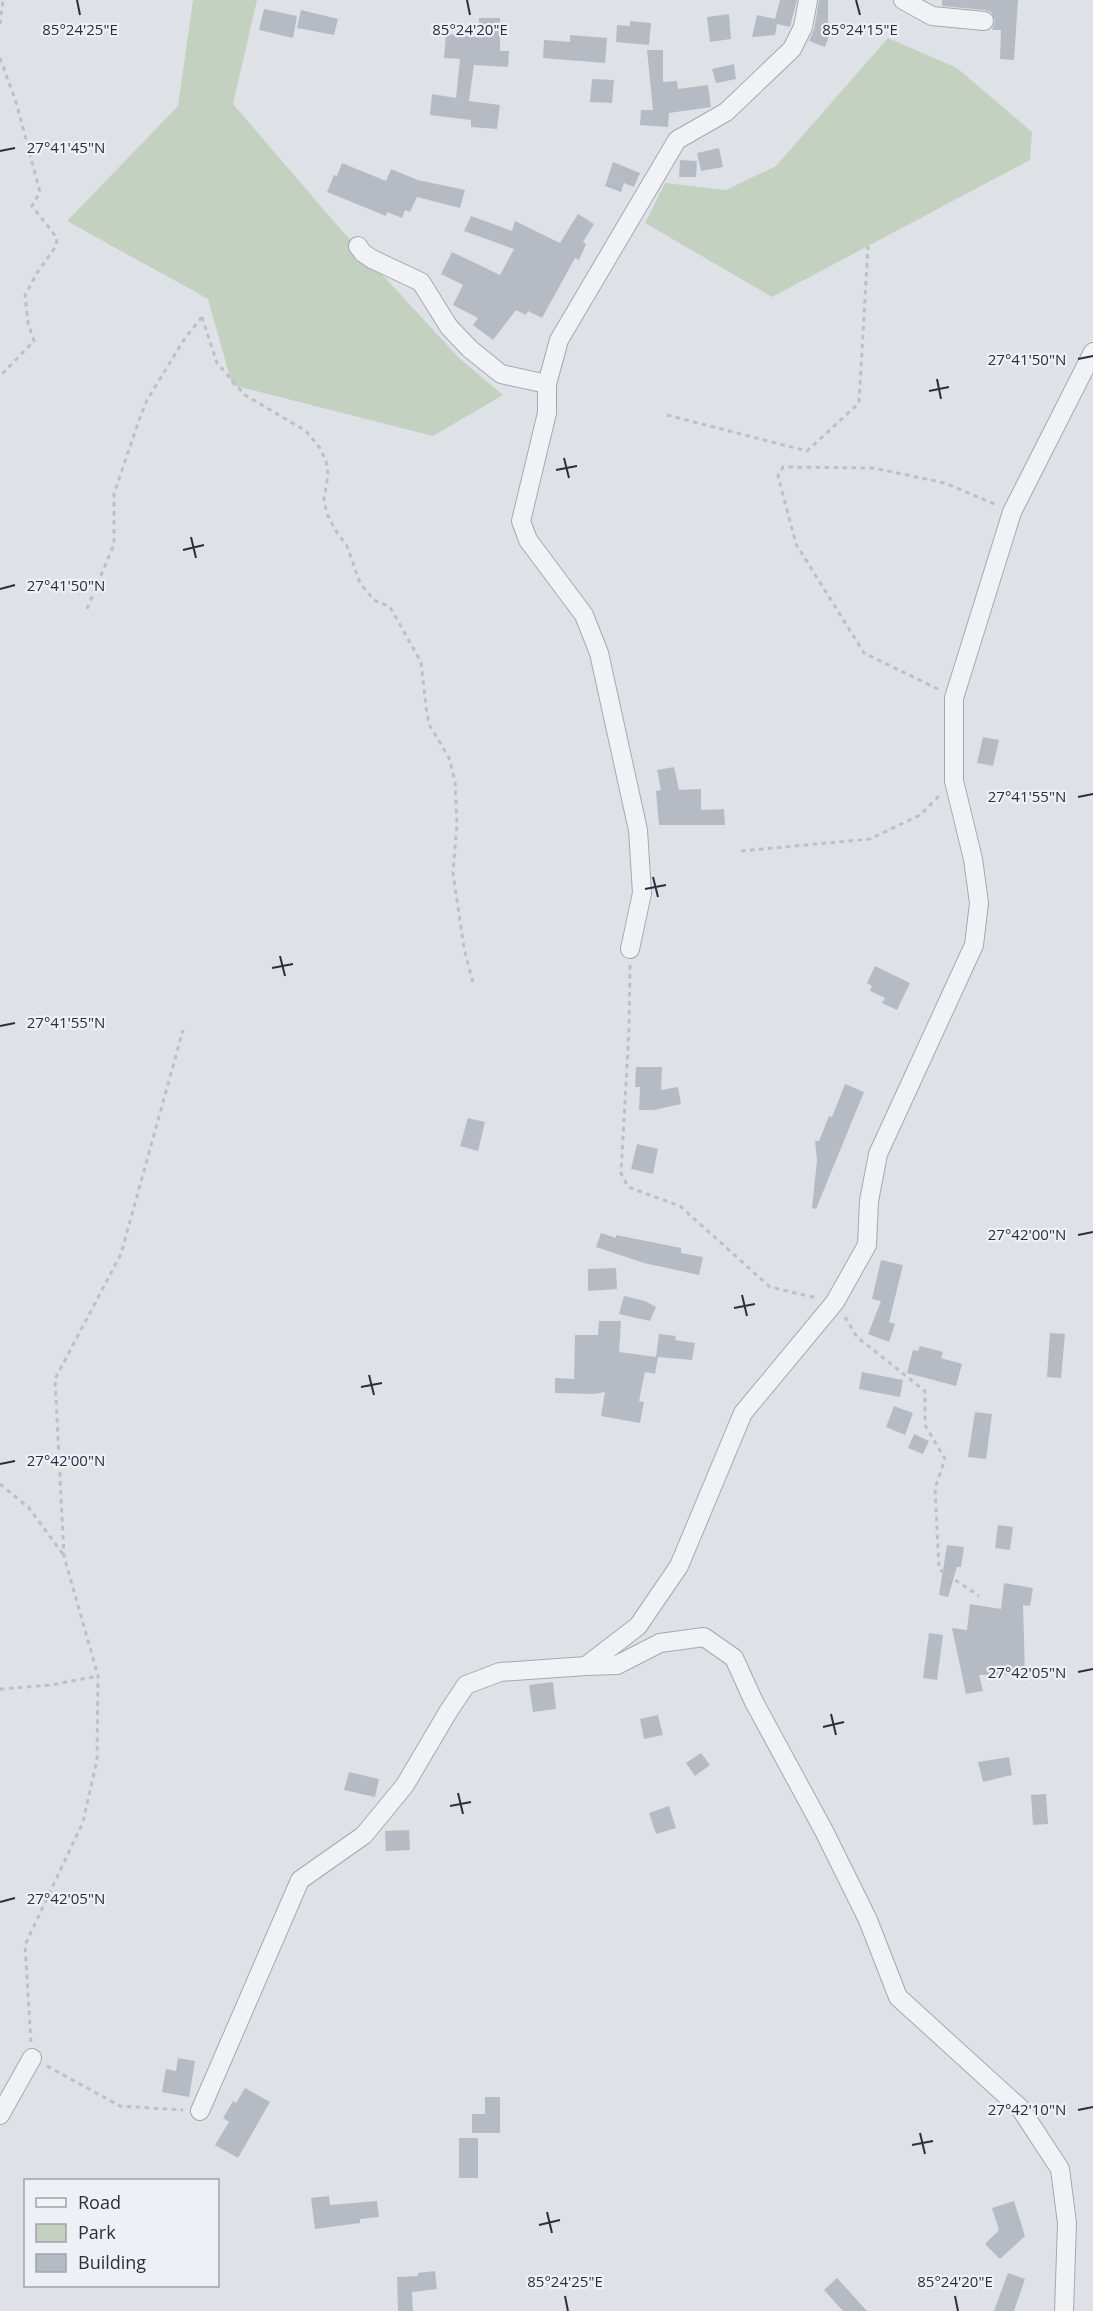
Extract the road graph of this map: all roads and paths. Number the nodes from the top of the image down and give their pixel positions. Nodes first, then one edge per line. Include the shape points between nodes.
1 (3, 0) edge
2 (808, 0) edge
3 (903, 0) edge
4 (984, 21) dead end
5 (0, 24) edge
6 (0, 58) edge
7 (358, 246) dead end
8 (868, 246) dead end
9 (1093, 352) edge
10 (0, 376) edge
11 (547, 384) junction
12 (667, 415) dead end
13 (1012, 512) junction
14 (87, 609) dead end
15 (954, 698) junction
16 (954, 782) junction
17 (741, 851) dead end
18 (630, 949) joint
19 (472, 983) dead end
20 (183, 1030) dead end
21 (835, 1302) junction
22 (0, 1484) edge
23 (64, 1556) junction
24 (979, 1596) dead end
25 (586, 1666) junction
26 (98, 1676) junction
27 (0, 1689) edge
28 (32, 2058) junction
29 (200, 2111) joint
30 (0, 2115) edge
31 (1064, 2311) edge

1 - 5 path
2 - 11 street via 803,27 792,49 726,112 677,140 559,340
3 - 4 street via 932,16
6 - 10 path via 40,192 32,206 57,237 56,246 25,295 34,341
7 - 11 street via 372,259 421,282 449,327 501,374
8 - 12 path via 859,403 807,451
9 - 13 street
11 - 18 street via 547,413 521,521 528,540 584,615 599,653 638,830 642,893
13 - 15 street
13 - 15 path via 945,483 873,468 783,466 778,476 796,544 864,653
14 - 19 path via 114,544 114,494 139,420 147,400 202,317 217,363 245,395 306,431 320,448 328,474 324,500 327,514 347,546 360,583 374,600 390,607 421,662 430,726 449,758 455,781 453,873
15 - 16 street
16 - 17 path via 920,815 870,839
16 - 21 street via 973,859 979,903 974,945 878,1154 869,1201 867,1245
18 - 21 path via 621,1173 628,1187 680,1206 693,1215 770,1287
20 - 23 path via 121,1254 55,1379
21 - 24 path via 857,1336 925,1391 925,1425 945,1459 935,1488 939,1569
21 - 25 street via 743,1413 679,1566 638,1626
22 - 23 path via 29,1508
23 - 26 path
25 - 29 street via 500,1672 466,1685 405,1785 364,1835 300,1880
25 - 31 street via 617,1665 660,1643 704,1637 734,1658 868,1920 898,1997 1020,2108 1060,2169 1067,2223
26 - 27 path
26 - 28 path via 97,1760 83,1822 25,1945
28 - 29 path via 120,2106
28 - 30 street

